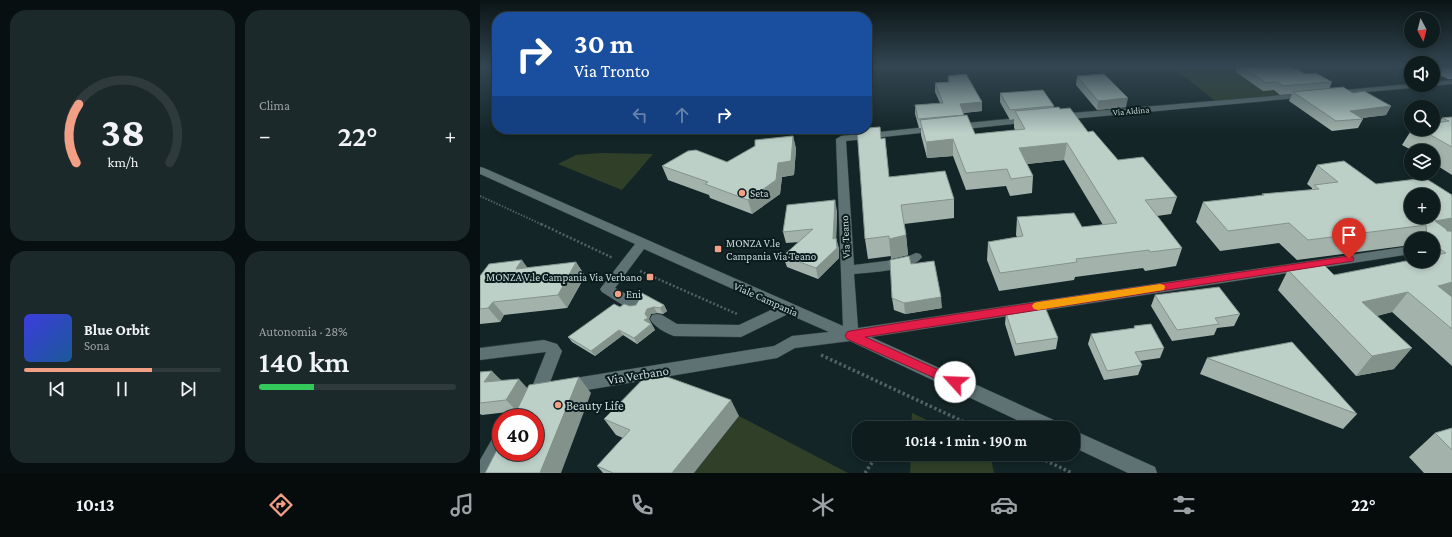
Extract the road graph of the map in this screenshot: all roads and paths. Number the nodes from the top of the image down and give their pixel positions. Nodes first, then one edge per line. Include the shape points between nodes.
1 (1377, 89) edge
2 (1051, 118) edge
3 (1037, 119) edge
4 (480, 170) edge
5 (480, 196) edge
6 (642, 244) junction
7 (1404, 251) edge
8 (916, 257) dead end
9 (625, 264) junction
10 (847, 270) junction
11 (634, 305) edge
12 (788, 308) junction
13 (657, 319) dead end
14 (756, 323) junction
15 (850, 336) junction
16 (480, 354) edge
17 (819, 354) dead end
18 (539, 390) junction
19 (528, 409) edge
20 (962, 421) edge
21 (1037, 421) edge
22 (1080, 441) edge
23 (492, 457) edge
24 (873, 461) edge
25 (1047, 461) edge
26 (484, 473) edge
27 (865, 473) edge
28 (1072, 473) edge
29 (1148, 473) edge

1 - 2 street, Via Aldina
3 - 10 street, Via Teano via 840,139
4 - 6 street, Viale Campania
5 - 9 path
6 - 9 street
6 - 12 street, Viale Campania
7 - 15 street, Via Verbano via 934,321
8 - 10 street via 905,263
9 - 11 street via 607,289
9 - 14 path
10 - 15 street, Via Teano
12 - 14 street
12 - 15 street, Viale Campania
13 - 14 street via 674,330 741,331
15 - 18 street, Via Verbano via 792,342 777,352
15 - 21 street, Viale Campania via 899,356
16 - 18 street via 544,346 552,348 554,351
17 - 20 path
18 - 19 street
22 - 29 street
23 - 26 street
24 - 27 path
25 - 28 path

